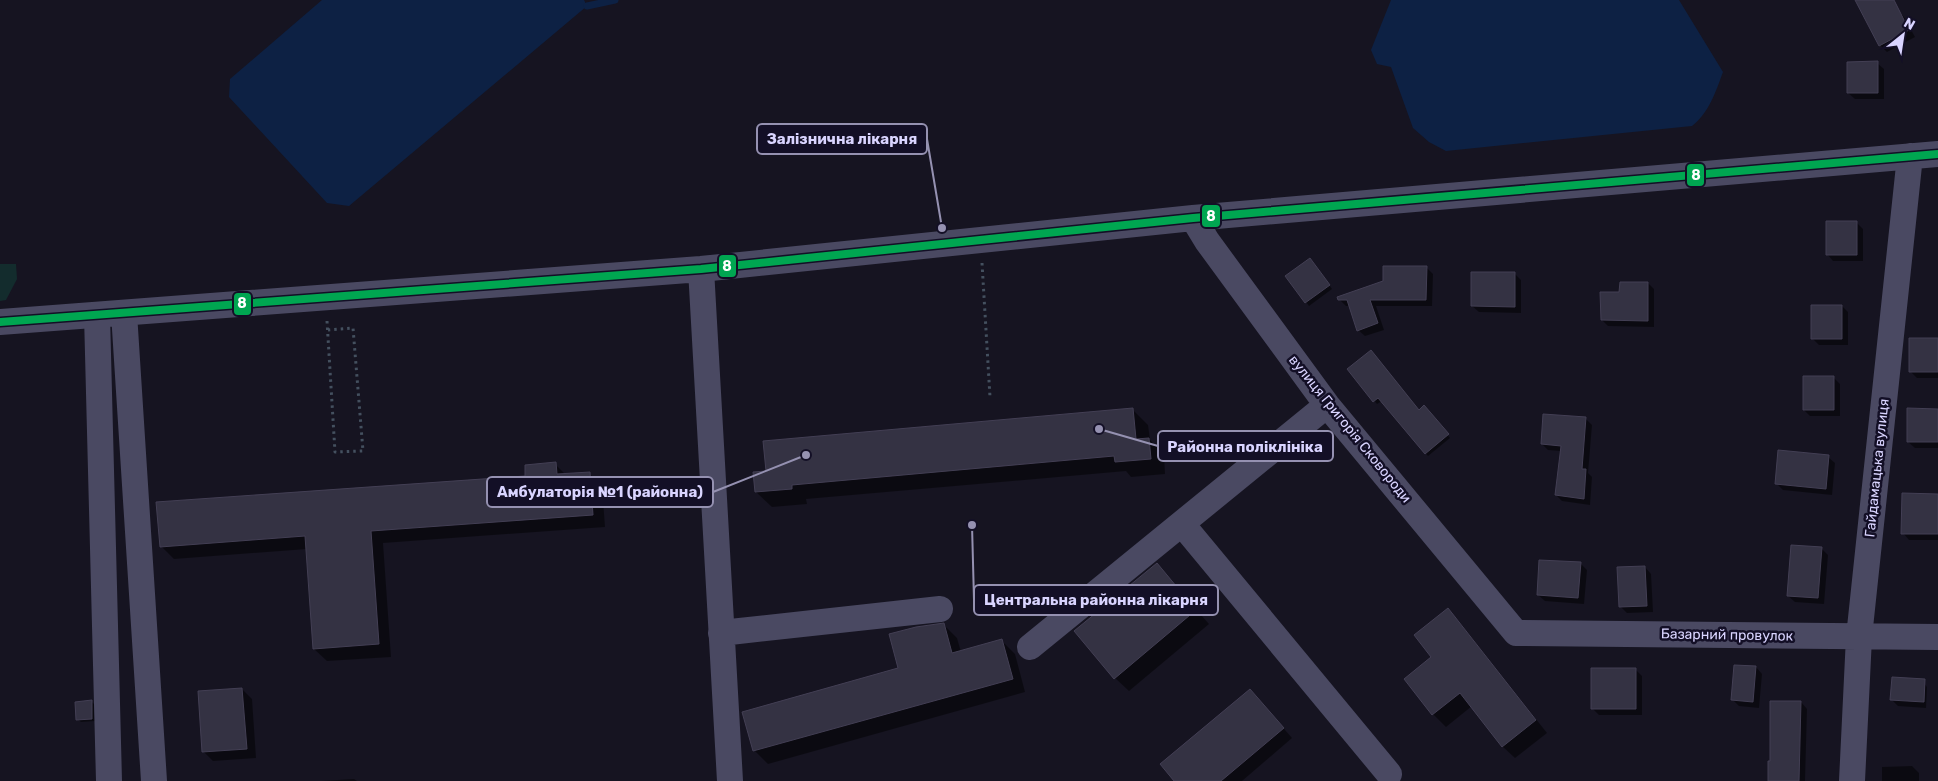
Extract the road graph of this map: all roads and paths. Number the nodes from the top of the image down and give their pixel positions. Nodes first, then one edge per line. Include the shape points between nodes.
1 (1938, 154) edge
2 (1910, 156) junction
3 (1193, 218) junction
4 (981, 255) dead end
5 (700, 269) junction
6 (124, 313) junction
7 (97, 315) junction
8 (327, 318) dead end
9 (0, 322) edge
10 (328, 330) junction
11 (990, 397) dead end
12 (1327, 405) junction
13 (1182, 524) junction
14 (940, 609) dead end
15 (721, 633) junction
16 (1516, 633) joint
17 (1859, 637) junction
18 (1938, 638) edge
19 (1030, 647) dead end
20 (1389, 774) dead end
21 (109, 781) edge
22 (154, 781) edge
23 (730, 781) edge
24 (1852, 781) edge

1 - 2 street
2 - 3 street
2 - 17 street, Гайдамацька вулиця
3 - 5 street
3 - 12 street, вулиця Григорія Сковороди via 1207,242
4 - 11 path
5 - 6 street
5 - 15 street
6 - 7 street
6 - 22 street
7 - 9 street
7 - 21 street
8 - 10 path
10 - 10 path via 353,328 362,451 335,452
12 - 13 street
12 - 16 street, вулиця Григорія Сковороди
13 - 19 street
13 - 20 street
14 - 15 street
15 - 23 street
16 - 17 street, Базарний провулок
17 - 18 street, Базарний провулок
17 - 24 street, Гайдамацька вулиця

